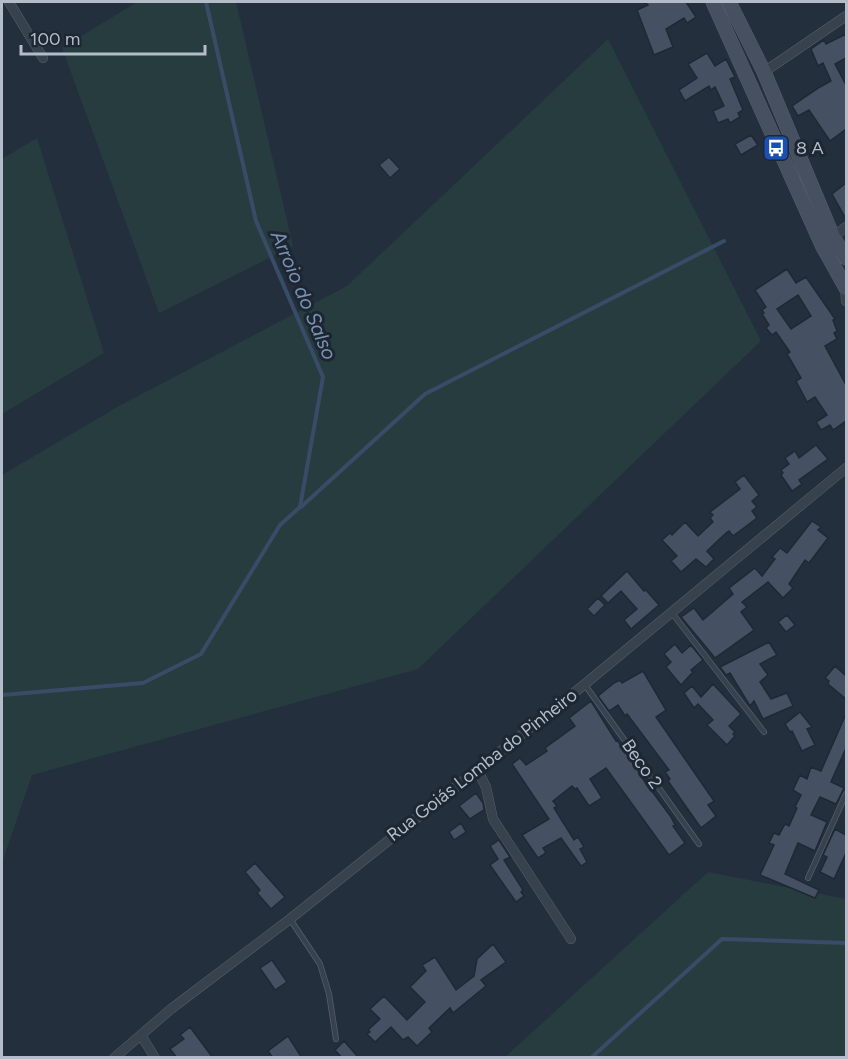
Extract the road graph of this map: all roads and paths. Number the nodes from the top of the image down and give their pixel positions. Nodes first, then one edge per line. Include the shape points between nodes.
1 (9, 2) edge
2 (713, 2) edge
3 (729, 2) edge
4 (846, 16) edge
5 (43, 58) dead end
6 (764, 72) junction
7 (846, 227) edge
8 (833, 237) junction
9 (846, 258) edge
10 (846, 292) edge
11 (846, 468) edge
12 (671, 611) junction
13 (585, 684) junction
14 (764, 732) dead end
15 (477, 769) junction
16 (846, 794) edge
17 (699, 844) dead end
18 (808, 878) dead end
19 (290, 919) junction
20 (571, 939) dead end
21 (141, 1035) junction
22 (336, 1039) dead end
23 (114, 1058) edge
24 (155, 1058) edge

1 - 5 street
2 - 10 main road
3 - 6 main road
4 - 6 street
6 - 8 main road
7 - 8 street
8 - 9 main road
11 - 12 street, Rua Goiás Lomba do Pinheiro
12 - 13 street, Rua Goiás Lomba do Pinheiro
12 - 14 lane
13 - 15 street, Rua Goiás Lomba do Pinheiro
13 - 17 lane, Beco 2
15 - 19 street, Rua Goiás Lomba do Pinheiro
15 - 20 street via 493,819
16 - 18 lane
19 - 21 street, Rua Goiás Lomba do Pinheiro
19 - 22 lane via 320,963
21 - 23 street, Rua Goiás Lomba do Pinheiro
21 - 24 street

